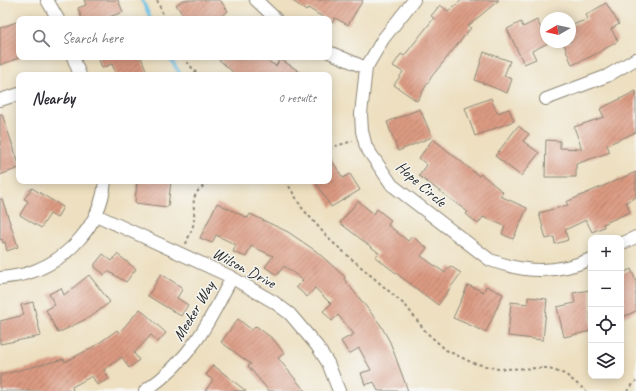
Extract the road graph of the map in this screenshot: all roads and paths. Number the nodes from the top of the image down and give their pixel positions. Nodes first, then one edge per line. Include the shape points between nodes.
1 (47, 0) edge
2 (157, 0) edge
3 (256, 0) edge
4 (414, 0) edge
5 (56, 16) edge
6 (164, 16) edge
7 (273, 16) edge
8 (332, 53) edge
9 (636, 59) edge
10 (74, 60) edge
11 (186, 60) edge
12 (366, 68) junction
13 (77, 72) edge
14 (196, 72) edge
15 (16, 95) edge
16 (546, 99) dead end
17 (0, 100) edge
18 (364, 137) junction
19 (332, 147) edge
20 (104, 184) edge
21 (205, 184) edge
22 (288, 184) edge
23 (96, 215) junction
24 (636, 237) edge
25 (624, 243) edge
26 (181, 254) junction
27 (588, 260) edge
28 (0, 278) edge
29 (232, 278) junction
30 (636, 381) edge
31 (159, 387) edge
32 (145, 391) edge
33 (340, 391) edge
34 (586, 391) edge
35 (627, 391) edge

1 - 5 street
2 - 6 path
3 - 7 street
4 - 12 street, Hope Circle via 383,39
8 - 12 street
9 - 16 street via 607,76
10 - 13 street
11 - 14 path
12 - 18 street, Hope Circle via 361,114
15 - 17 street
18 - 19 path
18 - 27 street, Hope Circle via 366,146 392,185 490,260 508,266 550,270
20 - 23 street
21 - 26 path via 200,187 193,200 193,226
22 - 34 path via 302,208 330,240 406,306 426,332 446,350 473,363 498,369 546,368 565,374
23 - 26 street, Wilson Drive
23 - 28 street via 83,236 65,253 25,274
24 - 25 street
26 - 29 street, Wilson Drive
29 - 31 street, Meeker Way via 197,342
29 - 33 street, Wilson Drive via 290,314 317,346 328,363
30 - 35 path
31 - 32 street, Meeker Way

